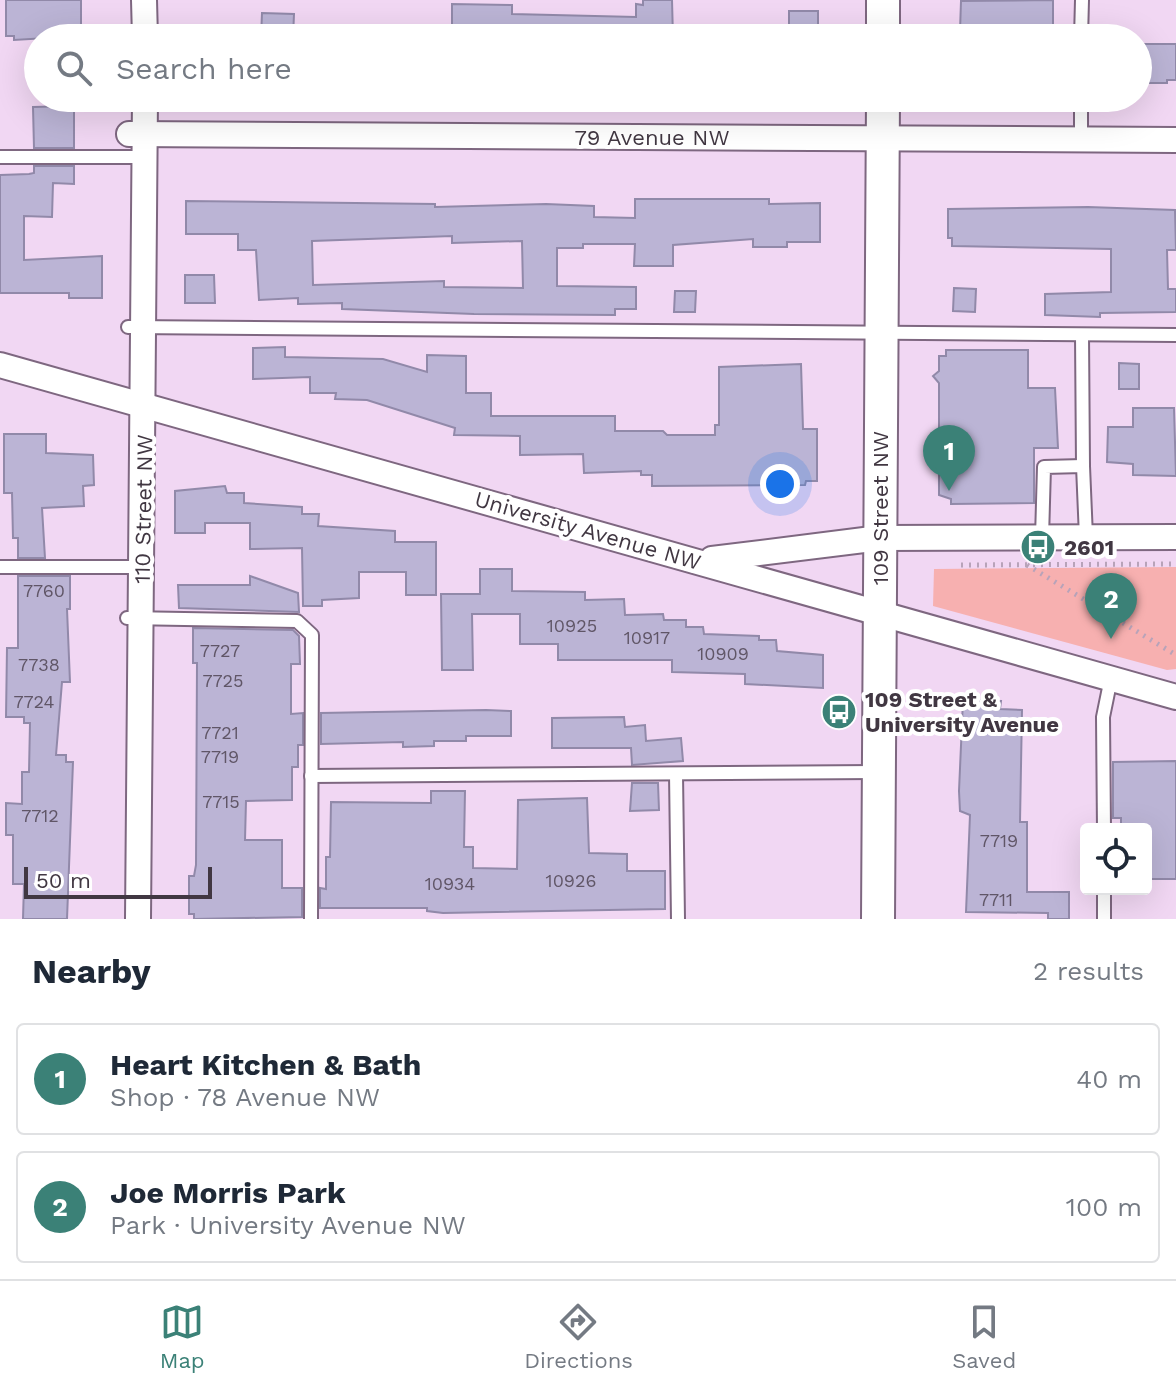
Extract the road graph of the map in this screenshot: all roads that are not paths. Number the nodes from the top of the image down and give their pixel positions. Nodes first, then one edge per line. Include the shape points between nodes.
1 (144, 0) edge
2 (883, 0) edge
3 (1082, 0) edge
4 (145, 24) edge
5 (883, 24) edge
6 (1081, 24) edge
7 (143, 112) edge
8 (883, 112) edge
9 (1081, 112) edge
10 (883, 138) junction
11 (1081, 139) junction
12 (1176, 140) edge
13 (140, 141) junction
14 (0, 157) edge
15 (136, 327) junction
16 (881, 335) junction
17 (1082, 335) junction
18 (1176, 335) edge
19 (0, 365) edge
20 (145, 405) junction
21 (1083, 466) junction
22 (1086, 537) junction
23 (1176, 537) edge
24 (880, 538) junction
25 (1042, 538) junction
26 (697, 561) junction
27 (0, 567) edge
28 (141, 567) junction
29 (880, 611) junction
30 (134, 618) junction
31 (1111, 678) junction
32 (1176, 697) edge
33 (878, 772) junction
34 (676, 774) junction
35 (311, 776) junction
36 (1104, 823) edge
37 (1104, 895) edge
38 (138, 919) edge
39 (311, 919) edge
40 (678, 919) edge
41 (878, 919) edge
42 (1104, 919) edge

1 - 4 street
2 - 5 main road
3 - 6 lane
7 - 13 street, 110 Street NW
8 - 10 main road, 109 Street NW
9 - 11 lane
10 - 11 street, 79 Avenue NW
10 - 13 street, 79 Avenue NW
10 - 16 main road, 109 Street NW
11 - 12 street, 79 Avenue NW
13 - 14 lane
13 - 15 street, 110 Street NW
15 - 16 lane
15 - 20 street, 110 Street NW
16 - 17 lane
16 - 24 main road, 109 Street NW
17 - 18 lane
17 - 21 lane
19 - 20 street, University Avenue NW
20 - 26 street, University Avenue NW
20 - 28 street, 110 Street NW
21 - 22 lane
21 - 25 lane via 1044,467
22 - 23 street
22 - 25 street
24 - 25 street
24 - 26 street
24 - 29 main road, 109 Street NW
26 - 29 street, University Avenue NW
27 - 28 lane
28 - 30 street, 110 Street NW
29 - 31 street, University Avenue NW
29 - 33 main road, 109 Street NW
30 - 35 lane via 297,621 312,635
30 - 38 street, 110 Street NW
31 - 32 street, University Avenue NW
31 - 36 lane via 1103,717
33 - 34 lane
33 - 41 main road, 109 Street NW
34 - 35 lane
34 - 40 lane
35 - 39 lane
37 - 42 lane

